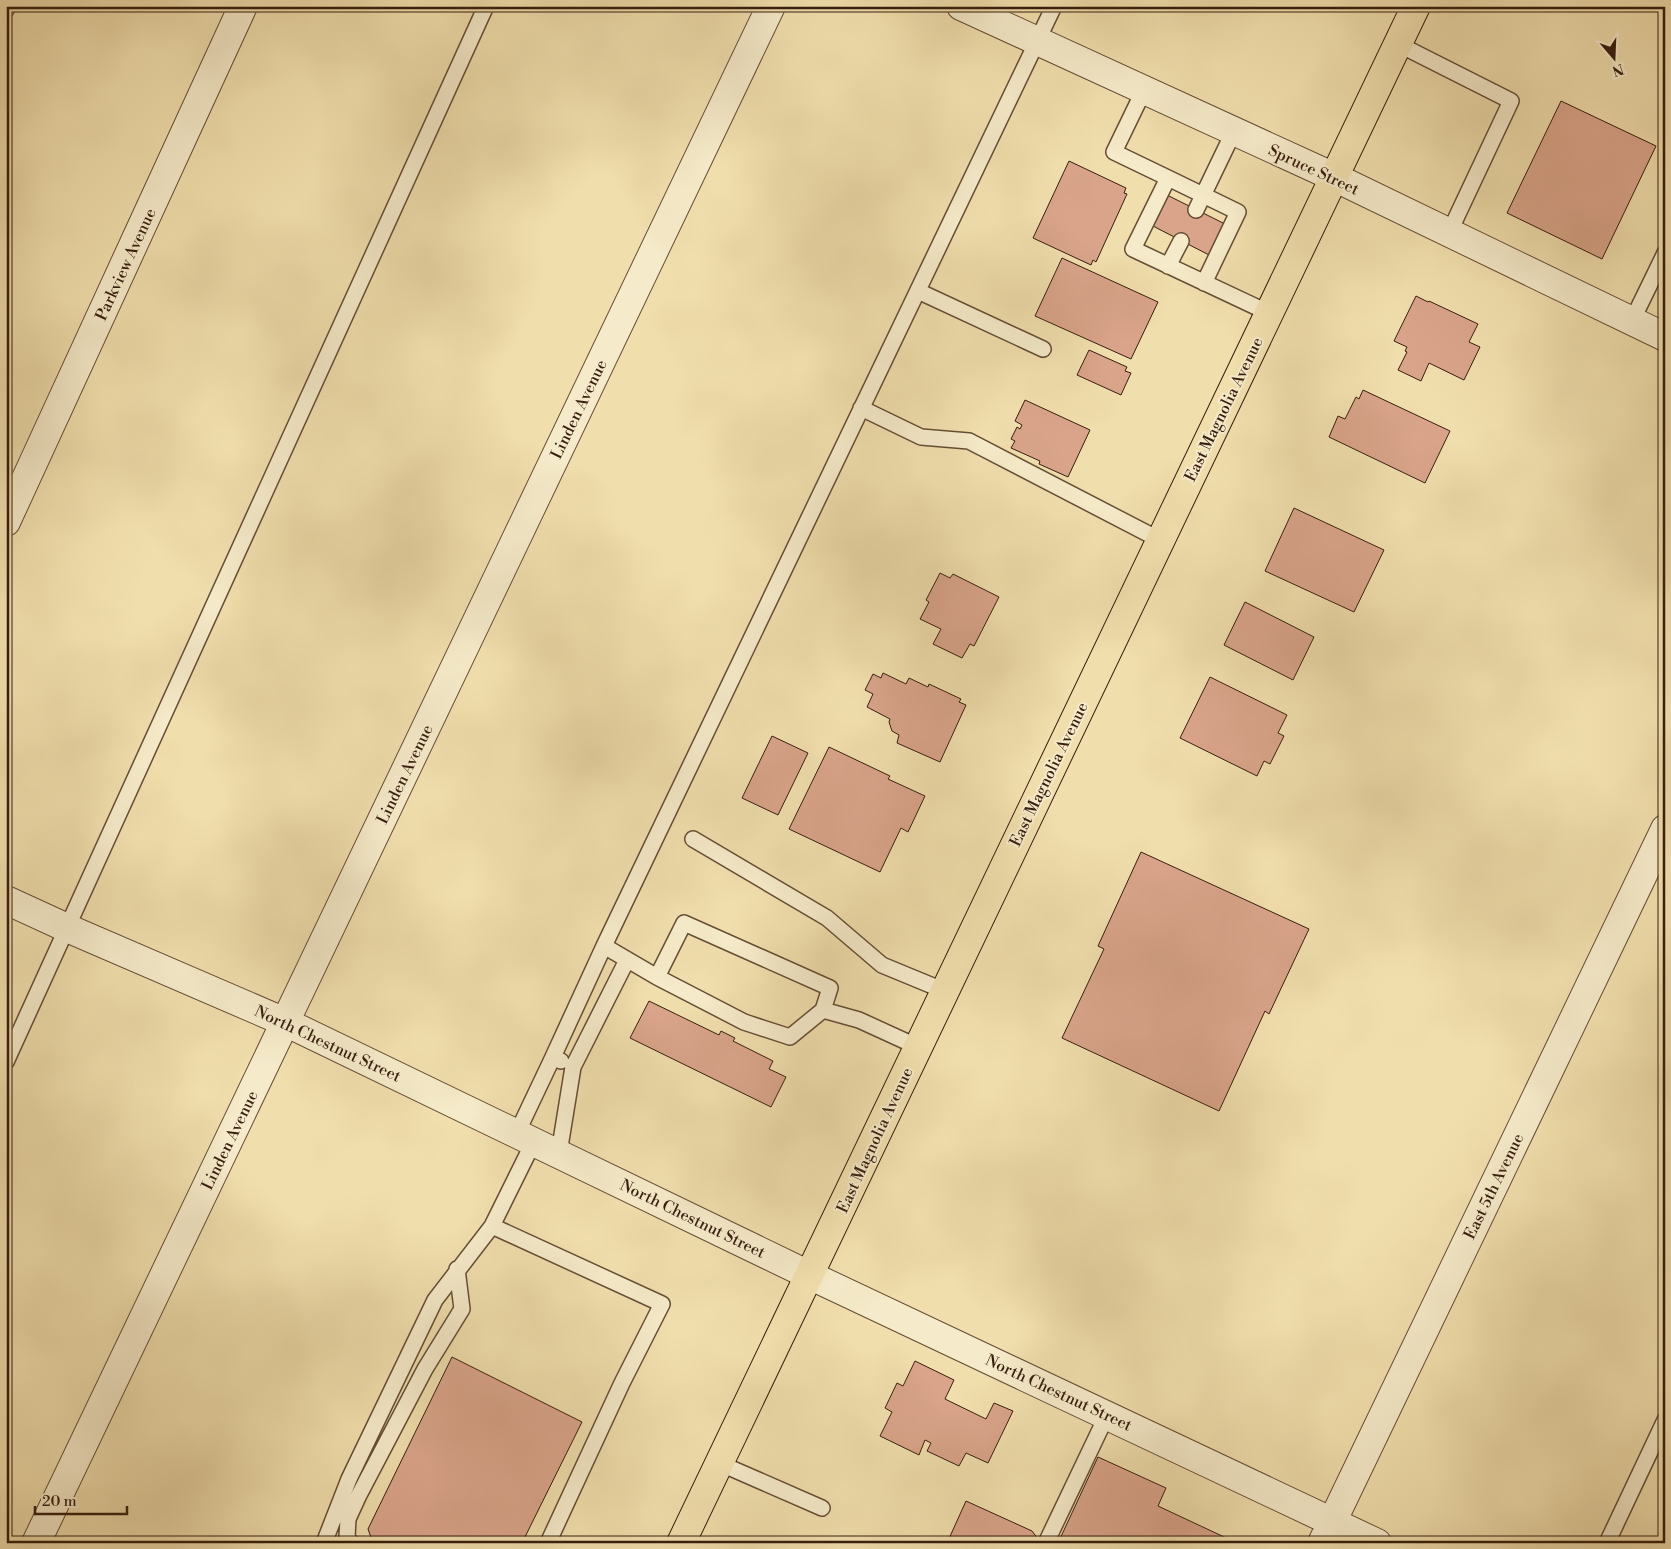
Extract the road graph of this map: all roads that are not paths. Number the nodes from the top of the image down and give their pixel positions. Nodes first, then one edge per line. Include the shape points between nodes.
1 (8, 6) edge
2 (243, 6) edge
3 (486, 6) edge
4 (771, 6) edge
5 (962, 6) edge
6 (1054, 6) edge
7 (1416, 6) edge
8 (6, 10) edge
9 (1037, 41) junction
10 (1398, 44) junction
11 (1144, 90) junction
12 (1234, 132) junction
13 (1334, 177) junction
14 (1168, 178) junction
15 (1204, 194) junction
16 (1196, 210) dead end
17 (1449, 233) junction
18 (1181, 241) dead end
19 (1665, 253) edge
20 (1168, 266) junction
21 (1204, 283) junction
22 (918, 290) junction
23 (1269, 313) junction
24 (1632, 321) junction
25 (1665, 337) edge
26 (1043, 349) dead end
27 (861, 408) junction
28 (6, 522) edge
29 (1160, 540) junction
30 (1665, 829) edge
31 (693, 839) dead end
32 (6, 900) edge
33 (67, 928) junction
34 (604, 946) junction
35 (627, 960) junction
36 (657, 977) junction
37 (945, 991) junction
38 (823, 1010) junction
39 (285, 1022) junction
40 (918, 1048) junction
41 (553, 1057) junction
42 (6, 1062) edge
43 (573, 1067) junction
44 (525, 1137) junction
45 (559, 1152) junction
46 (492, 1226) junction
47 (457, 1269) junction
48 (809, 1275) junction
49 (1107, 1415) junction
50 (1665, 1420) edge
51 (719, 1464) junction
52 (822, 1508) dead end
53 (1327, 1532) edge
54 (36, 1543) edge
55 (324, 1543) edge
56 (351, 1543) edge
57 (548, 1543) edge
58 (681, 1543) edge
59 (1046, 1543) edge
60 (1377, 1543) edge
61 (1607, 1543) edge

1 - 8 lane
2 - 28 street, Parkview Avenue
3 - 33 lane
4 - 39 street, Linden Avenue
5 - 9 street, Spruce Street
6 - 9 lane
7 - 10 main road, East Magnolia Avenue
9 - 11 street, Spruce Street
9 - 22 lane
10 - 13 main road, East Magnolia Avenue
10 - 17 lane via 1511,101
11 - 12 street, Spruce Street
11 - 14 lane via 1114,152
12 - 13 street, Spruce Street
12 - 15 lane
13 - 17 street, Spruce Street
13 - 23 main road, East Magnolia Avenue
14 - 15 lane
14 - 20 lane via 1133,249
15 - 16 lane
15 - 21 lane via 1238,212
17 - 24 street, Spruce Street
18 - 20 lane
19 - 24 lane
20 - 21 lane
21 - 23 lane
22 - 26 lane
22 - 27 lane
23 - 29 main road, East Magnolia Avenue
24 - 25 street, Spruce Street
27 - 29 lane via 921,437 969,440
27 - 34 lane
29 - 37 main road, East Magnolia Avenue
30 - 53 street, East 5th Avenue
31 - 37 lane via 827,918 882,965
32 - 33 street, North Chestnut Street
33 - 39 street, North Chestnut Street
33 - 42 lane
34 - 35 lane
34 - 41 lane
35 - 36 lane
35 - 43 lane
36 - 38 lane via 744,1022 790,1037
36 - 38 lane via 684,923 830,988
37 - 40 main road, East Magnolia Avenue
38 - 40 lane via 859,1020
39 - 44 street, North Chestnut Street
39 - 54 street, Linden Avenue
40 - 48 main road, East Magnolia Avenue
41 - 43 lane
41 - 44 lane
43 - 45 lane
44 - 45 street, North Chestnut Street
44 - 46 lane
45 - 48 street, North Chestnut Street
46 - 47 lane
46 - 57 lane via 662,1304
47 - 55 lane via 430,1309 349,1479
47 - 56 lane via 462,1309 425,1369 359,1495 348,1519 347,1536
48 - 49 street, North Chestnut Street
48 - 51 main road, East Magnolia Avenue
49 - 53 street, North Chestnut Street
49 - 59 lane
50 - 61 lane
51 - 52 lane
51 - 58 main road, East Magnolia Avenue
53 - 60 street, North Chestnut Street

